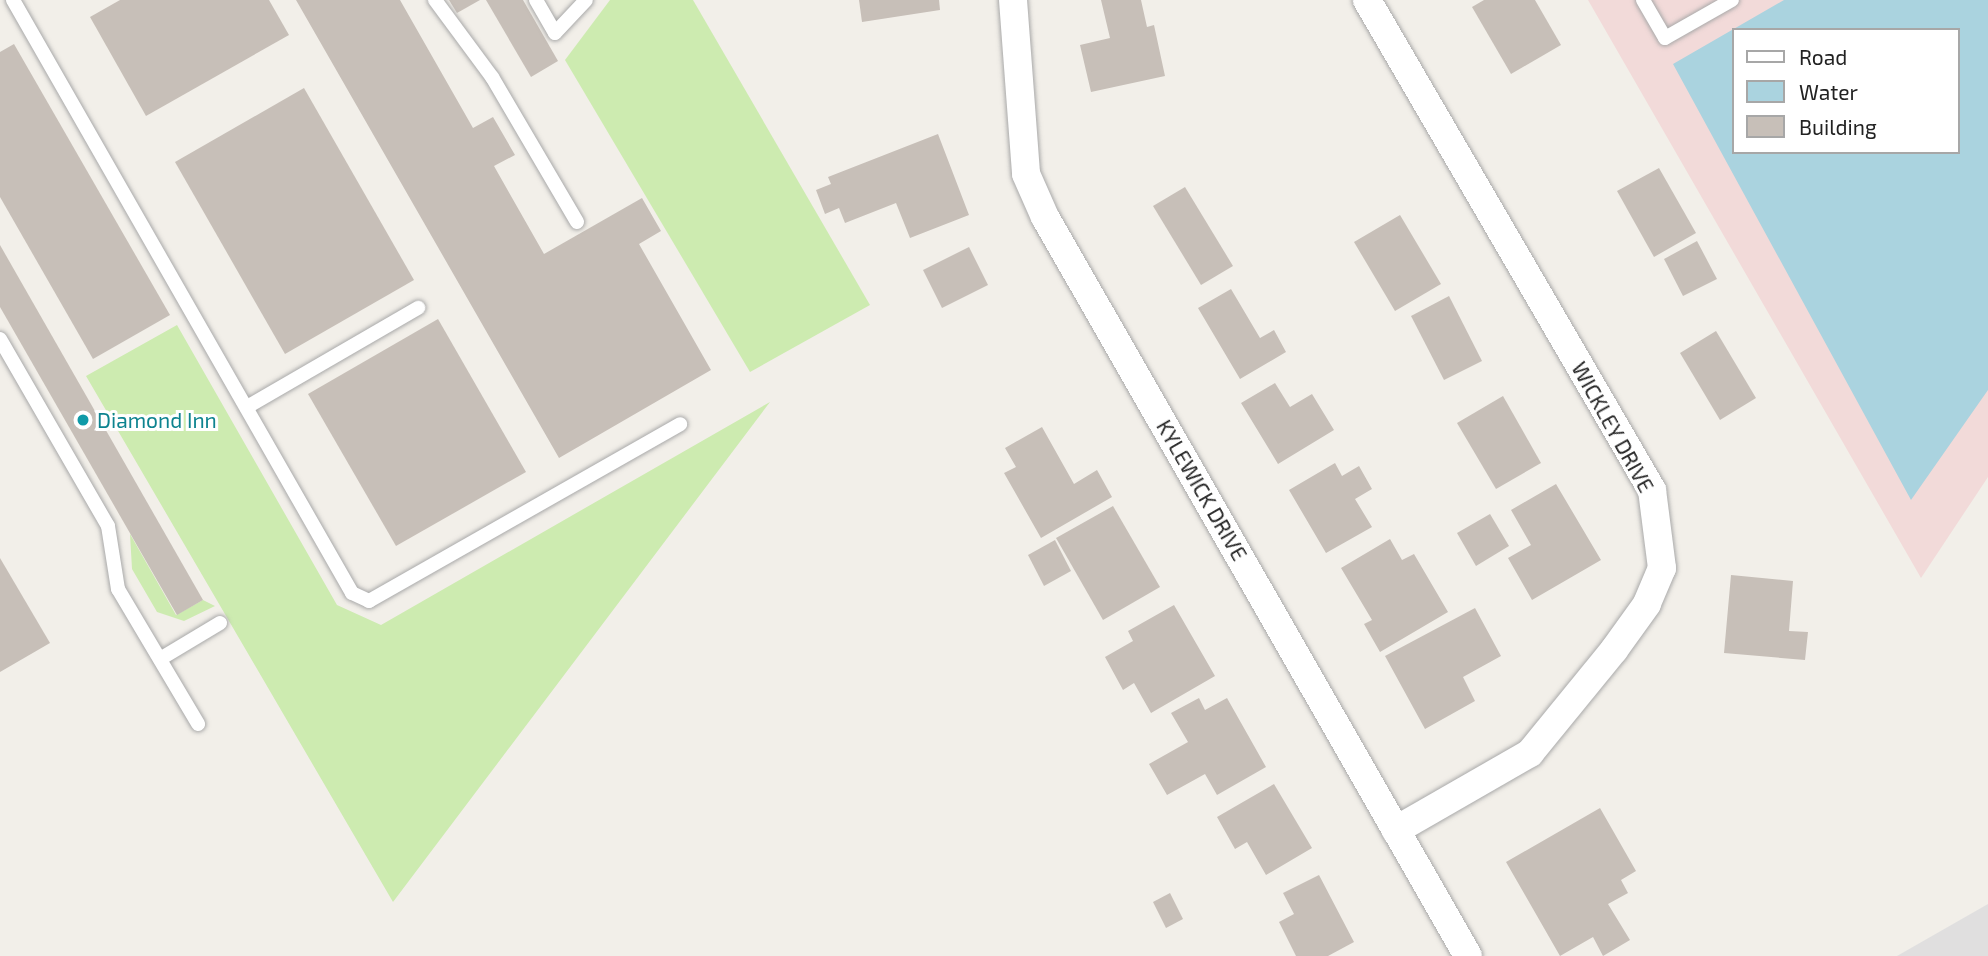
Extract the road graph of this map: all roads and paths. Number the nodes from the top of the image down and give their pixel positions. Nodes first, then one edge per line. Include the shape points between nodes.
1 (13, 0) edge
2 (435, 0) edge
3 (536, 0) edge
4 (586, 0) edge
5 (1013, 0) edge
6 (1367, 0) edge
7 (1643, 0) edge
8 (1732, 0) edge
9 (577, 222) dead end
10 (418, 309) dead end
11 (0, 339) edge
12 (247, 407) junction
13 (680, 424) dead end
14 (220, 624) dead end
15 (160, 659) junction
16 (198, 724) dead end
17 (1396, 830) junction
18 (1468, 956) edge

1 - 12 lane
2 - 9 lane via 492,77
3 - 4 lane via 555,33
5 - 17 street, KYLEWICK DRIVE via 1026,174 1045,217
6 - 17 street, WICKLEY DRIVE via 1652,490 1662,568 1647,604 1530,753
7 - 8 lane via 1665,38
10 - 12 lane
11 - 15 lane via 108,526 118,589
12 - 13 lane via 352,593 369,601
14 - 15 lane
15 - 16 lane
17 - 18 street, KYLEWICK DRIVE

